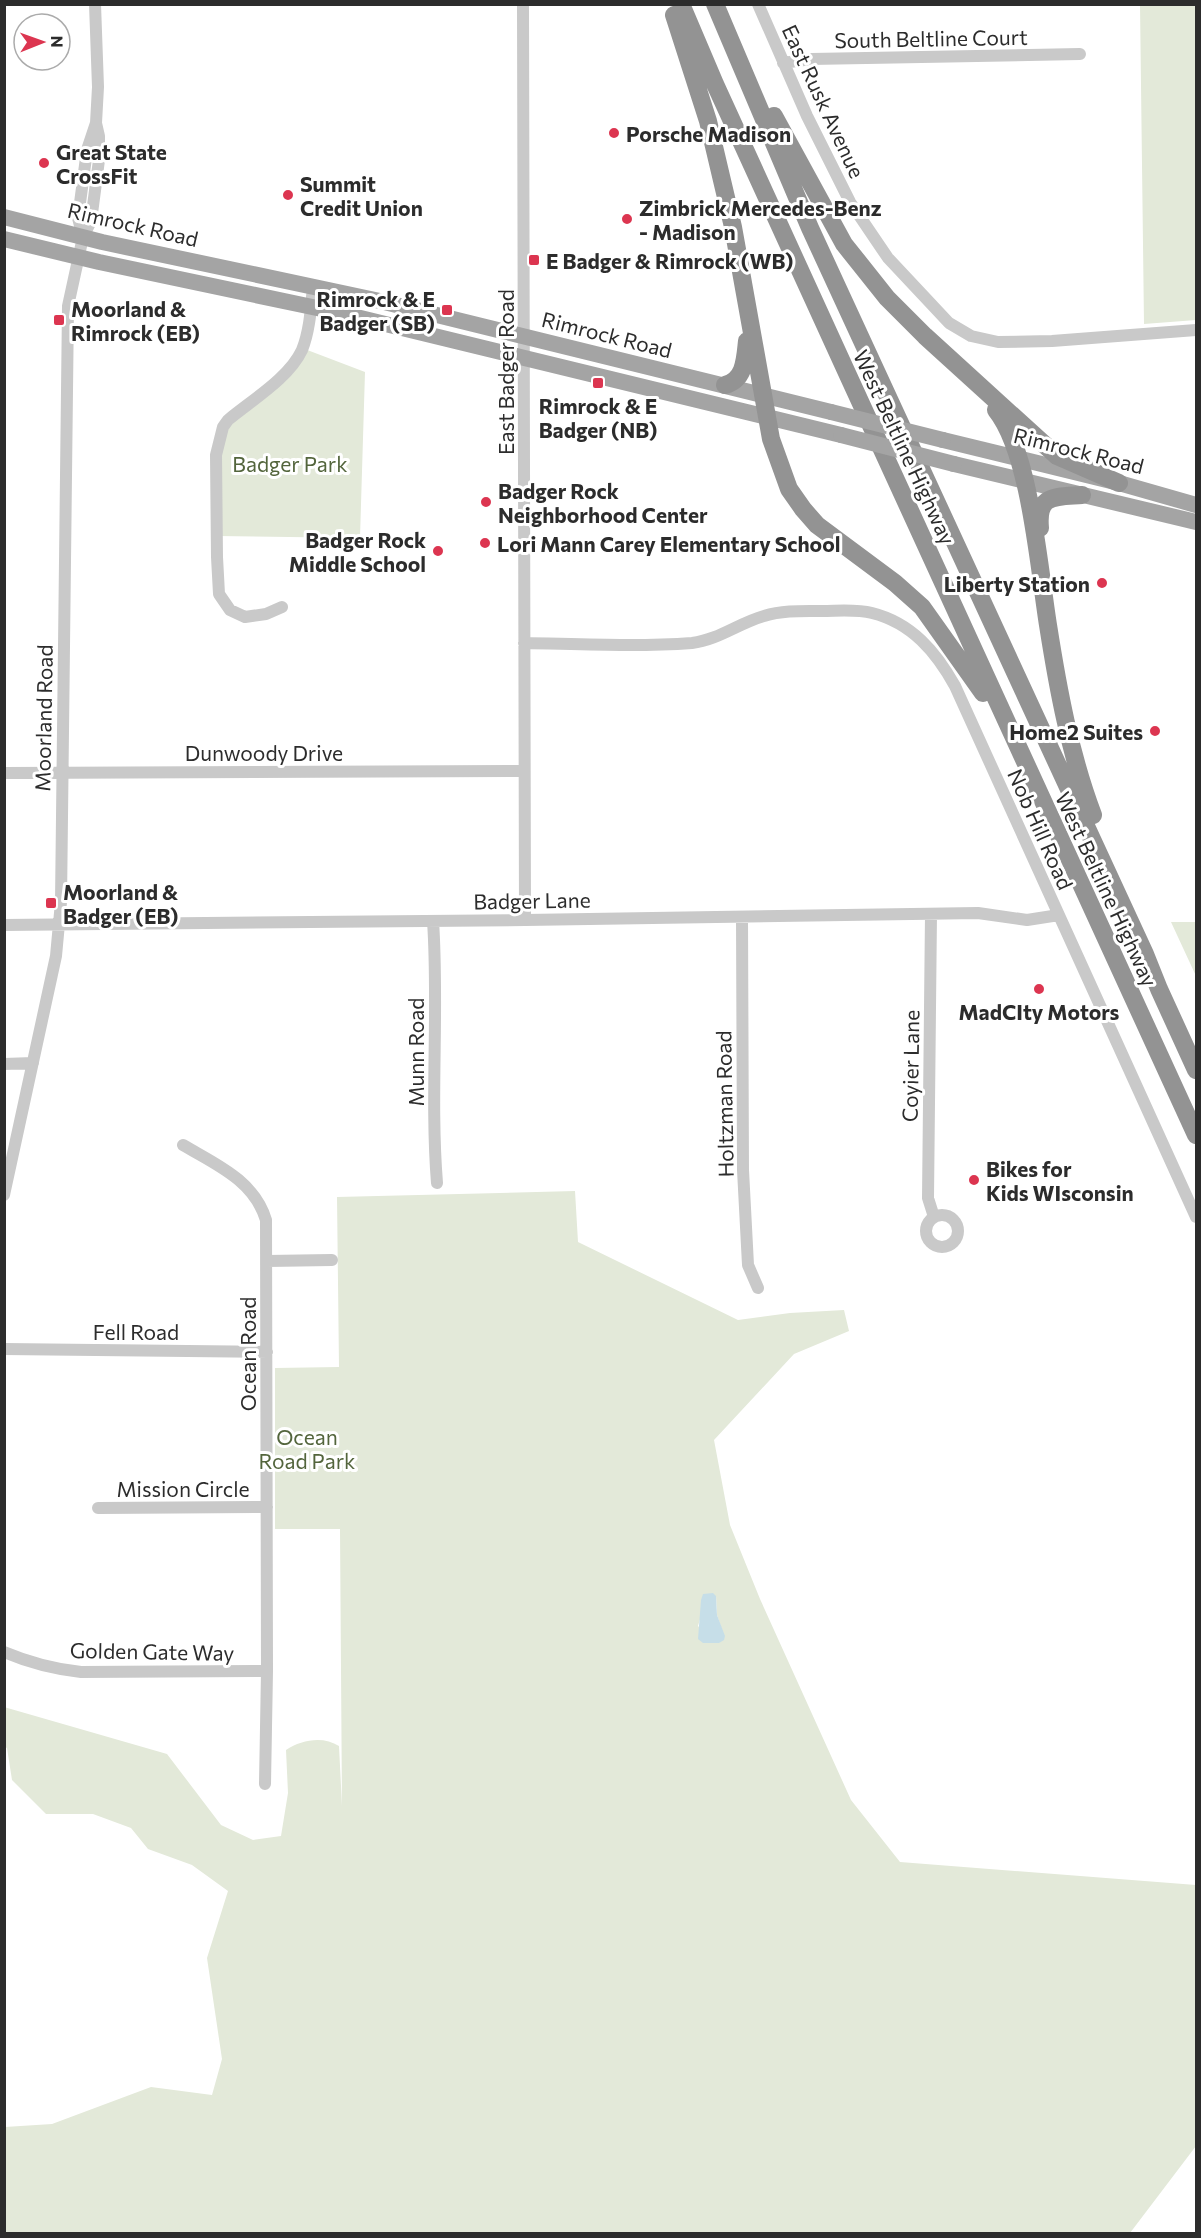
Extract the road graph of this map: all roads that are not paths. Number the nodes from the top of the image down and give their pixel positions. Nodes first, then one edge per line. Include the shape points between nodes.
1 (95, 4) edge
2 (523, 4) edge
3 (671, 4) edge
4 (681, 4) edge
5 (716, 4) edge
6 (758, 4) edge
7 (1080, 54) dead end
8 (783, 63) junction
9 (4, 217) edge
10 (83, 237) junction
11 (4, 239) edge
12 (79, 256) junction
13 (313, 286) junction
14 (311, 306) junction
15 (750, 322) junction
16 (1197, 330) edge
17 (524, 337) junction
18 (525, 357) junction
19 (970, 377) junction
20 (725, 385) junction
21 (764, 395) junction
22 (768, 418) junction
23 (1018, 458) junction
24 (1024, 480) junction
25 (1119, 483) junction
26 (1082, 495) junction
27 (1197, 505) edge
28 (1197, 522) edge
29 (1042, 581) junction
30 (282, 607) dead end
31 (524, 643) junction
32 (1013, 739) junction
33 (524, 771) junction
34 (4, 773) edge
35 (61, 773) junction
36 (931, 914) junction
37 (1059, 915) junction
38 (742, 917) junction
39 (525, 920) junction
40 (433, 921) junction
41 (4, 925) edge
42 (59, 925) junction
43 (1145, 954) junction
44 (33, 1063) junction
45 (4, 1064) edge
46 (1197, 1070) edge
47 (1197, 1135) edge
48 (183, 1145) dead end
49 (437, 1183) dead end
50 (4, 1195) edge
51 (1197, 1217) edge
52 (934, 1218) dead end
53 (332, 1260) dead end
54 (267, 1262) junction
55 (758, 1288) dead end
56 (4, 1349) edge
57 (267, 1352) junction
58 (98, 1508) dead end
59 (267, 1508) junction
60 (4, 1652) edge
61 (267, 1671) junction
62 (265, 1784) dead end

1 - 10 street, Moorland Road via 99,160 91,221
2 - 17 street, East Badger Road
3 - 15 highway via 708,121
4 - 32 highway, West Beltline Highway
5 - 19 highway via 844,244 886,298
5 - 43 highway, West Beltline Highway via 815,239
6 - 8 street, East Rusk Avenue
7 - 8 street, South Beltline Court via 812,59
8 - 16 street, East Rusk Avenue via 860,219 902,274 958,329 982,339 1007,342
9 - 10 main road, Rimrock Road
10 - 12 street, Moorland Road
10 - 13 main road, Rimrock Road
11 - 12 main road, Rimrock Road
12 - 14 main road, Rimrock Road
12 - 35 street, Moorland Road via 68,306
13 - 14 street
13 - 17 main road, Rimrock Road
14 - 18 main road, Rimrock Road
14 - 30 street via 302,348 294,364 228,420 216,455 219,594 230,610 245,617
15 - 20 highway via 744,364 738,378
15 - 21 highway
17 - 18 street, East Badger Road
17 - 20 main road, Rimrock Road
18 - 22 main road, Rimrock Road
18 - 31 street, East Badger Road
19 - 23 highway via 1002,417
19 - 25 highway via 1057,456
20 - 21 main road, Rimrock Road
21 - 22 highway
21 - 23 main road, Rimrock Road, bridge
22 - 24 main road, Rimrock Road, bridge
22 - 32 highway via 783,475 803,509 817,525 922,608
23 - 24 highway
23 - 25 main road, Rimrock Road
24 - 26 main road, Rimrock Road
24 - 29 highway
25 - 27 main road, Rimrock Road
26 - 28 main road, Rimrock Road
26 - 29 highway via 1054,497 1042,506
29 - 43 highway via 1066,727 1084,791
31 - 33 street, East Badger Road
31 - 37 street, Nob Hill Road via 694,642 763,616 793,611 872,613 895,622 930,648 955,686
32 - 47 highway, West Beltline Highway
33 - 35 street, Dunwoody Drive
33 - 39 street, East Badger Road
34 - 35 street, Dunwoody Drive
35 - 42 street, Moorland Road
36 - 37 street, Badger Lane via 978,913 1027,920
36 - 38 street, Badger Lane
36 - 52 street, Coyier Lane via 928,1198
37 - 51 street, Nob Hill Road
38 - 39 street, Badger Lane
38 - 55 street, Holtzman Road via 744,1182 748,1264
39 - 40 street, Badger Lane
40 - 42 street, Badger Lane
40 - 49 street, Munn Road
41 - 42 street, Badger Lane
42 - 44 street, Moorland Road
43 - 46 highway, West Beltline Highway
44 - 45 street
44 - 50 street, Moorland Road
48 - 54 street, Ocean Road via 242,1181 255,1198 266,1220
53 - 54 street
54 - 57 street, Ocean Road
56 - 57 street, Fell Road
57 - 59 street, Ocean Road
58 - 59 street, Mission Circle
59 - 61 street, Ocean Road
60 - 61 street, Golden Gate Way via 39,1665 81,1672
61 - 62 street, Ocean Road

